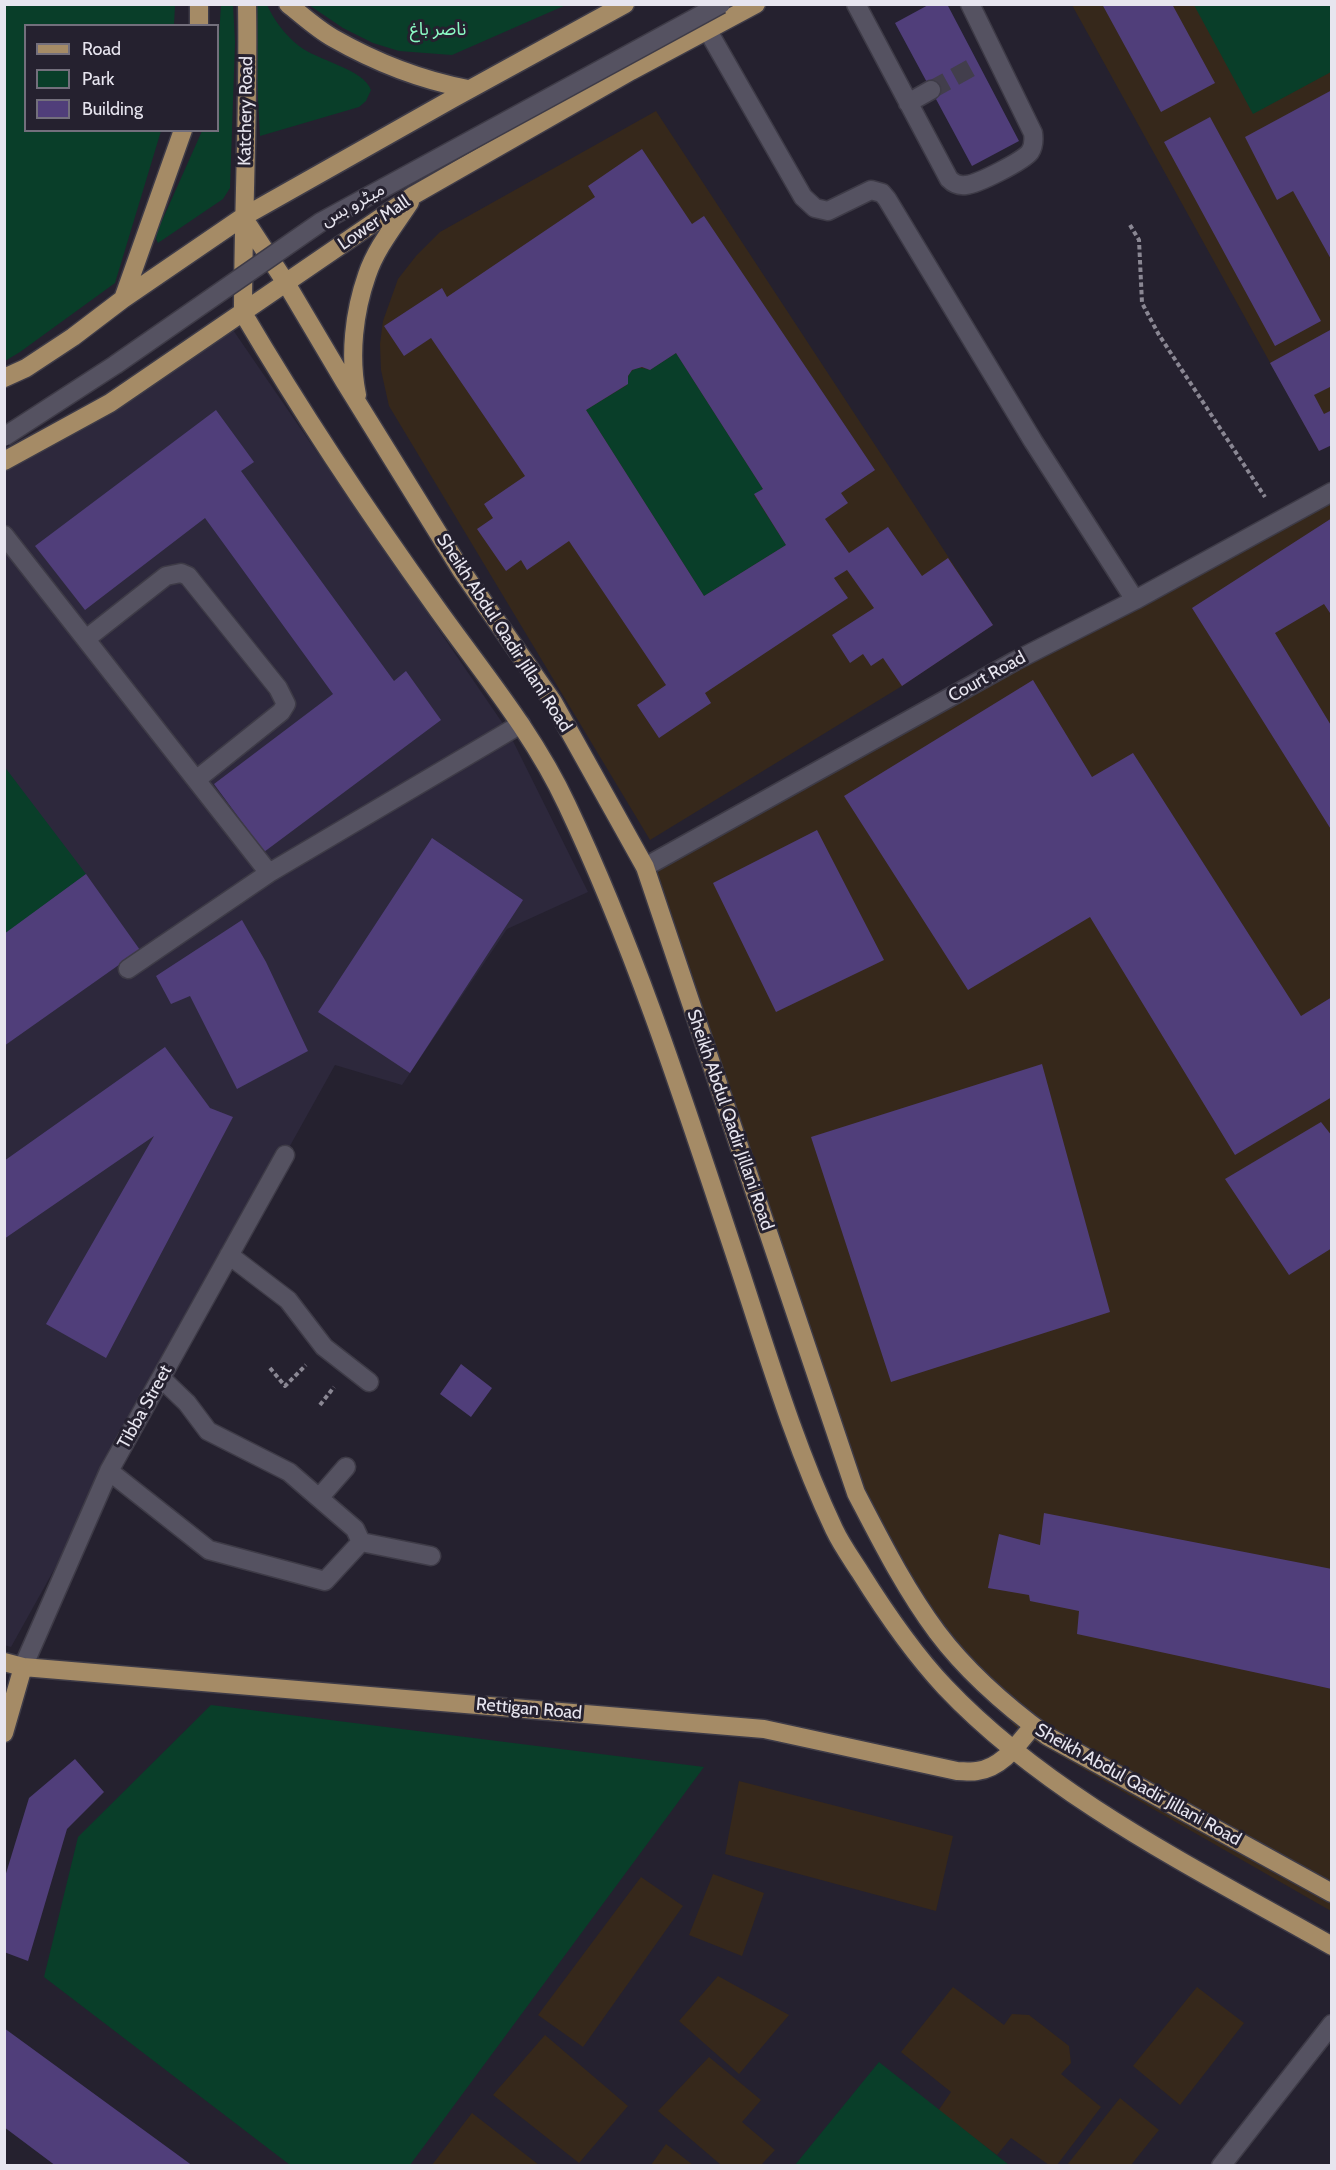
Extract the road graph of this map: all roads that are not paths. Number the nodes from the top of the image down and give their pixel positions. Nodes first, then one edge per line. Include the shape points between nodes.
1 (199, 4) edge
2 (247, 4) edge
3 (288, 4) edge
4 (625, 4) edge
5 (721, 4) edge
6 (756, 4) edge
7 (855, 4) edge
8 (970, 4) edge
9 (199, 24) edge
10 (708, 31) junction
11 (994, 55) junction
12 (978, 64) tunnel mouth
13 (468, 89) junction
14 (931, 90) tunnel mouth
15 (908, 103) junction
16 (182, 132) edge
17 (414, 195) junction
18 (243, 217) junction
19 (286, 283) junction
20 (123, 299) junction
21 (243, 313) junction
22 (4, 378) edge
23 (358, 404) junction
24 (4, 437) edge
25 (4, 461) edge
26 (1332, 492) edge
27 (4, 535) edge
28 (1135, 600) junction
29 (86, 639) junction
30 (521, 724) junction
31 (196, 780) junction
32 (645, 867) junction
33 (269, 873) junction
34 (128, 969) dead end
35 (285, 1155) dead end
36 (229, 1255) junction
37 (161, 1378) junction
38 (369, 1382) dead end
39 (346, 1467) dead end
40 (109, 1471) junction
41 (319, 1498) junction
42 (361, 1542) junction
43 (431, 1556) dead end
44 (4, 1662) edge
45 (23, 1667) junction
46 (1033, 1726) junction
47 (4, 1733) edge
48 (1013, 1750) junction
49 (1332, 1893) edge
50 (1332, 1946) edge
51 (1332, 2024) edge
52 (1221, 2166) edge

1 - 9 main road
2 - 18 main road, Katchery Road via 248,120
3 - 13 main road via 331,37 378,61 441,84
4 - 13 main road
5 - 24 street, میٹرو بس, bridge via 321,222
6 - 10 main road, Lower Mall
7 - 15 street
8 - 11 street
10 - 17 main road, Lower Mall
10 - 28 street via 807,202 828,211 871,190 887,199 1033,441
11 - 12 street
11 - 15 street via 1033,133 1032,150 1025,157 970,185 958,185 949,179
13 - 18 main road
14 - 15 street
16 - 20 main road
17 - 19 main road, Lower Mall
17 - 23 main road via 382,244 358,310 353,375
18 - 19 main road, Sheikh Abdul Qadir Jillani Road
18 - 20 main road
18 - 21 main road, Katchery Road
19 - 21 main road, Lower Mall
19 - 23 main road, Sheikh Abdul Qadir Jillani Road
20 - 22 main road via 73,337
21 - 25 main road, Lower Mall via 110,403
21 - 30 main road, Sheikh Abdul Qadir Jillani Road via 326,450
23 - 32 main road, Sheikh Abdul Qadir Jillani Road via 461,570 553,702
26 - 28 street, Court Road
27 - 29 street
28 - 32 street, Court Road via 1015,661
29 - 31 street
29 - 31 street via 166,576 181,573 188,576 278,688 286,704 281,712
30 - 33 street
30 - 48 main road, Sheikh Abdul Qadir Jillani Road via 564,796 604,884 661,1036 788,1414 836,1533 902,1635 944,1686
31 - 33 street
32 - 46 main road, Sheikh Abdul Qadir Jillani Road via 856,1493 885,1550 938,1632 990,1689
33 - 34 street
35 - 36 street, Tibba Street
36 - 37 street, Tibba Street
36 - 38 street via 288,1300 324,1347
37 - 40 street, Tibba Street
37 - 41 street via 208,1431 289,1472
39 - 41 street
40 - 42 street via 209,1550 325,1581
40 - 45 street, Tibba Street
41 - 42 street via 355,1529
42 - 43 street
44 - 45 main road, Rettigan Road
45 - 47 main road
45 - 48 main road, Rettigan Road via 764,1729 957,1771 977,1772
46 - 48 main road, Rettigan Road
46 - 49 main road, Sheikh Abdul Qadir Jillani Road
48 - 50 main road, Sheikh Abdul Qadir Jillani Road via 1083,1801
51 - 52 street

